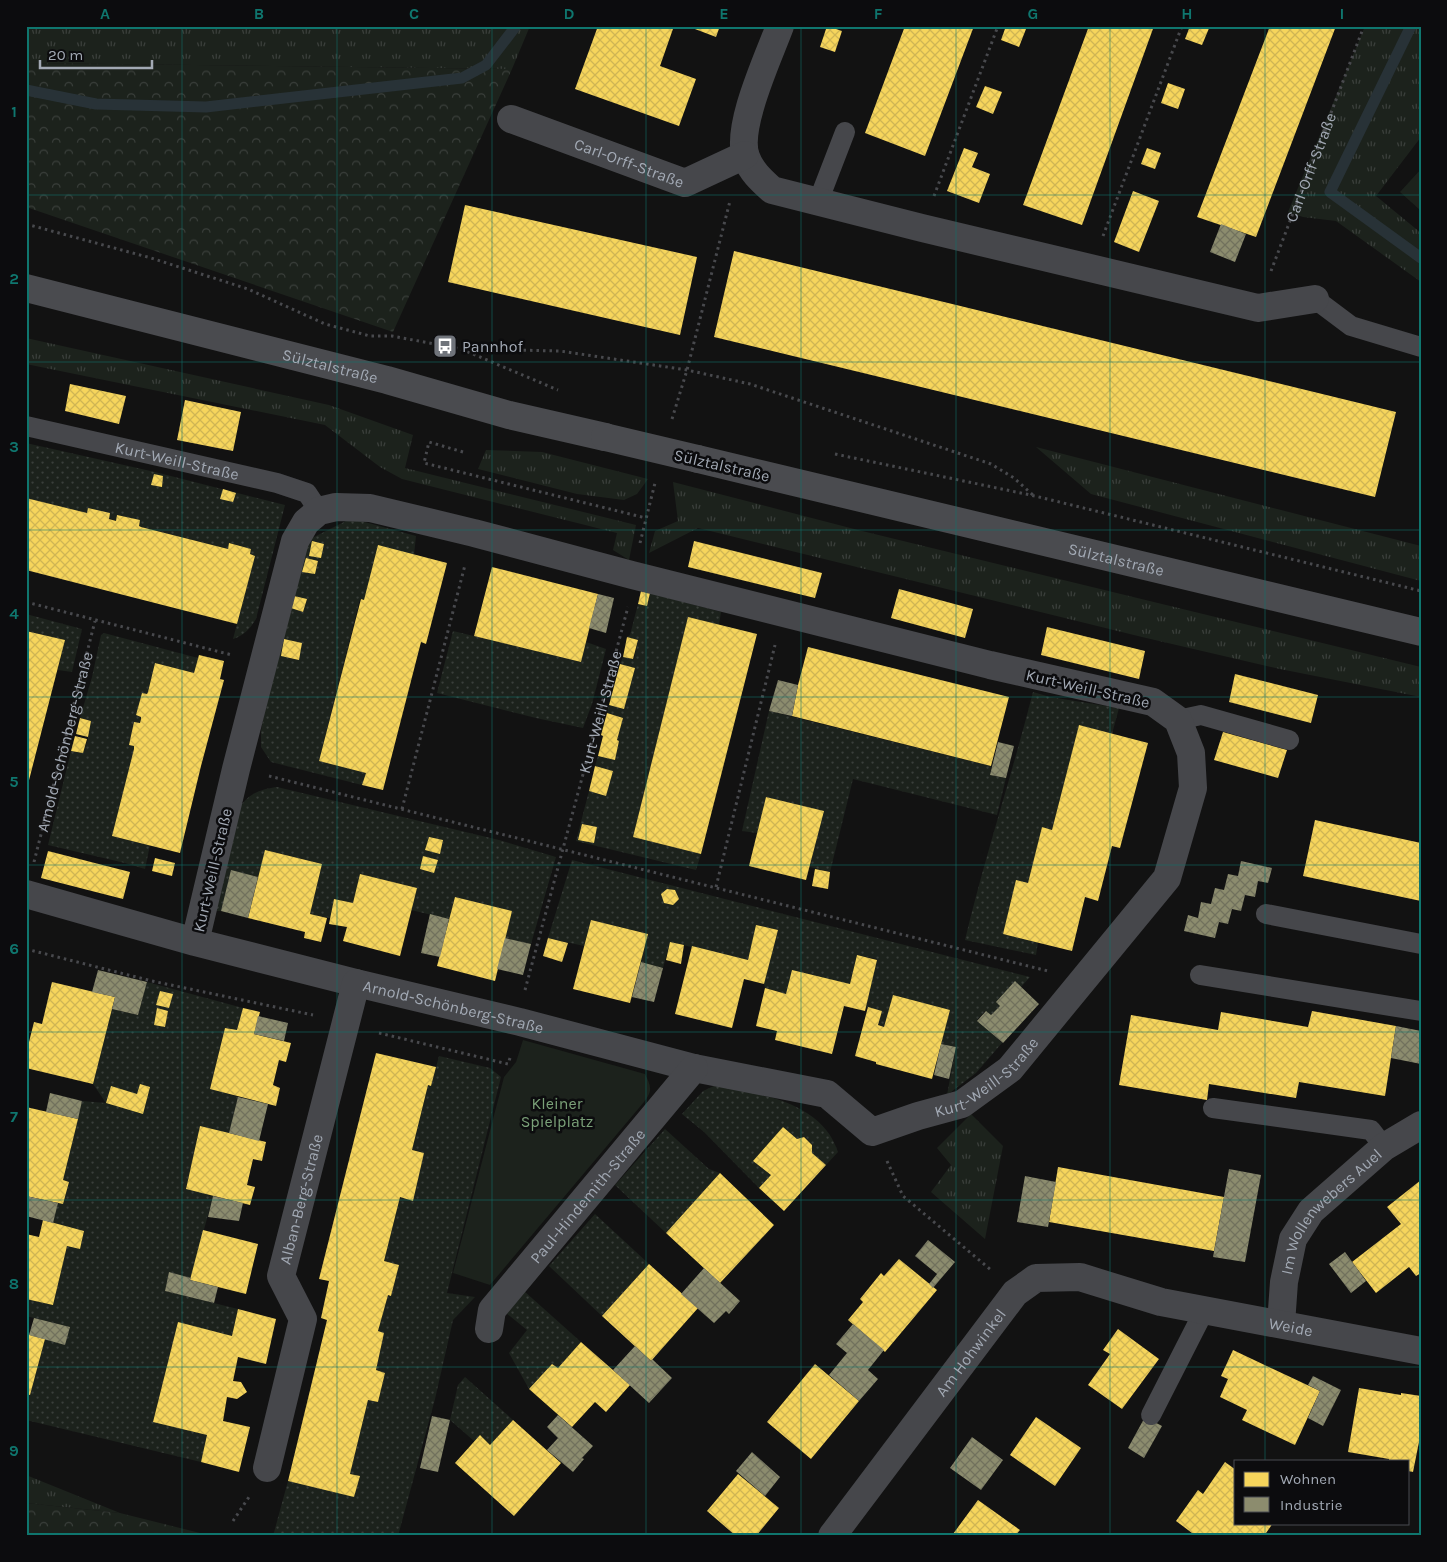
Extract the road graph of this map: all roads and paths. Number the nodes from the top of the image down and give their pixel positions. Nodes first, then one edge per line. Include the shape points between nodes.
1 (780, 26) edge
2 (998, 26) edge
3 (1182, 26) edge
4 (1364, 26) edge
5 (512, 119) dead end
6 (844, 132) dead end
7 (745, 155) junction
8 (818, 202) junction
9 (26, 224) edge
10 (922, 228) junction
11 (1091, 268) junction
12 (26, 288) edge
13 (1315, 299) joint
14 (1258, 308) junction
15 (1421, 346) edge
16 (462, 349) junction
17 (687, 370) junction
18 (566, 392) dead end
19 (675, 409) dead end
20 (26, 426) edge
21 (463, 452) dead end
22 (833, 454) dead end
23 (655, 483) dead end
24 (1035, 496) junction
25 (328, 509) junction
26 (646, 518) junction
27 (474, 533) junction
28 (632, 575) junction
29 (1421, 591) edge
30 (26, 602) edge
31 (782, 614) junction
32 (96, 621) junction
33 (1421, 632) edge
34 (264, 664) junction
35 (1178, 720) junction
36 (1289, 740) dead end
37 (236, 769) junction
38 (402, 809) junction
39 (563, 850) junction
40 (29, 882) edge
41 (716, 887) junction
42 (1266, 914) dead end
43 (195, 942) junction
44 (1421, 944) edge
45 (26, 949) edge
46 (1200, 976) dead end
47 (356, 983) junction
48 (1077, 989) junction
49 (1421, 1011) edge
50 (520, 1022) junction
51 (347, 1025) junction
52 (694, 1068) junction
53 (1212, 1108) dead end
54 (1421, 1125) edge
55 (872, 1132) junction
56 (1384, 1147) junction
57 (1015, 1293) junction
58 (1161, 1302) joint
59 (1204, 1311) junction
60 (1281, 1324) junction
61 (489, 1329) dead end
62 (1421, 1351) edge
63 (1151, 1415) dead end
64 (267, 1468) dead end
65 (832, 1536) edge

1 - 7 street via 744,127
2 - 10 path
3 - 11 path
4 - 14 path, Carl-Orff-Straße
5 - 7 street, Carl-Orff-Straße via 685,183
6 - 8 lane
7 - 8 street via 755,174 772,190
7 - 17 path via 725,216
8 - 10 street
9 - 16 path via 248,289 325,324 370,336 392,336
10 - 11 street
11 - 14 street
12 - 33 main road, Sülztalstraße, bridge via 510,414
13 - 14 street
13 - 15 lane via 1351,326
16 - 17 path via 560,351
16 - 18 path
17 - 19 path
17 - 24 path via 750,384 991,464
20 - 25 lane, Kurt-Weill-Straße via 277,483 307,493
21 - 26 path via 429,442 424,463
22 - 24 path
23 - 26 path
24 - 29 path
25 - 27 street, Kurt-Weill-Straße via 370,508
25 - 34 street, Kurt-Weill-Straße via 306,522 295,541
26 - 28 path
27 - 28 street, Kurt-Weill-Straße
27 - 38 path
28 - 31 street, Kurt-Weill-Straße
28 - 39 path, Kurt-Weill-Straße via 633,589
30 - 32 path
31 - 35 street, Kurt-Weill-Straße via 1154,702
31 - 41 path
32 - 34 path
32 - 40 path, Arnold-Schönberg-Straße
34 - 37 street, Kurt-Weill-Straße
35 - 36 lane via 1201,715
35 - 48 street, Kurt-Weill-Straße via 1192,753 1193,788 1166,878
37 - 38 path
37 - 43 street, Kurt-Weill-Straße
38 - 39 path
39 - 41 path
39 - 50 path, Kurt-Weill-Straße via 524,994
40 - 43 street, Arnold-Schönberg-Straße
41 - 48 path via 1052,972
42 - 44 lane
43 - 47 street, Arnold-Schönberg-Straße
45 - 51 path via 152,981 308,1013
46 - 49 lane
47 - 50 street, Arnold-Schönberg-Straße
47 - 51 street, Alban-Berg-Straße
48 - 55 street, Kurt-Weill-Straße via 1010,1069 962,1104
50 - 51 path, Kurt-Weill-Straße via 508,1064
50 - 52 street, Arnold-Schönberg-Straße
51 - 64 street, Alban-Berg-Straße via 281,1276 303,1319
52 - 55 street, Arnold-Schönberg-Straße via 827,1094
52 - 61 street, Paul-Hindemith-Straße via 492,1310
53 - 56 lane via 1371,1130
54 - 56 street, Im Wollenwebers Auel
55 - 57 path via 903,1196
56 - 60 street, Im Wollenwebers Auel via 1311,1211 1293,1239 1284,1282
57 - 58 street, Am Hohwinkel via 1036,1278 1080,1277
57 - 65 street, Am Hohwinkel
58 - 59 street, Weide
59 - 60 street, Weide
59 - 63 lane
60 - 62 street, Weide

